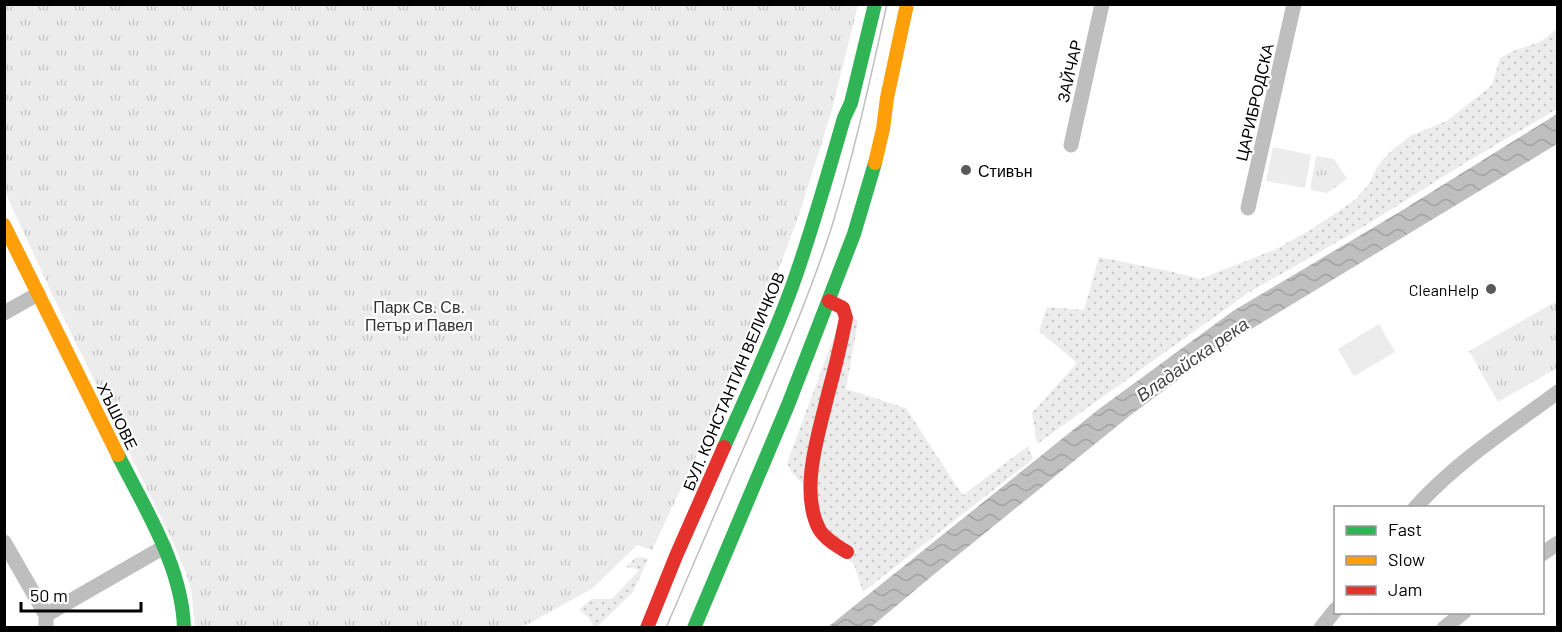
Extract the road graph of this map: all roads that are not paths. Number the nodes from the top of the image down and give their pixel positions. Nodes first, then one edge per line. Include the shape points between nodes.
1 (875, 4) edge
2 (907, 4) edge
3 (1102, 4) edge
4 (1294, 4) edge
5 (1071, 145) dead end
6 (1248, 208) dead end
7 (4, 225) edge
8 (38, 294) junction
9 (829, 300) junction
10 (4, 313) edge
11 (1557, 392) edge
12 (1416, 506) edge
13 (4, 542) edge
14 (1557, 543) edge
15 (164, 547) junction
16 (847, 552) dead end
17 (1544, 553) edge
18 (1334, 610) edge
19 (1461, 614) edge
20 (46, 621) edge
21 (184, 627) edge
22 (646, 627) edge
23 (693, 627) edge
24 (1321, 627) edge
25 (1444, 627) edge

1 - 22 main road, БУЛ. КОНСТАНТИН ВЕЛИЧКОВ via 851,103 793,284
2 - 9 main road via 870,209 855,234
3 - 5 street, ЗАЙЧАР
4 - 6 street, ЦАРИБРОДСКА
7 - 8 main road, ХЪШОВЕ
8 - 10 street
8 - 15 main road, ХЪШОВЕ
9 - 16 main road via 841,306 846,318 819,432 812,498 824,535
9 - 23 main road
11 - 12 street via 1464,462
13 - 20 street
14 - 17 street
15 - 20 street
15 - 21 main road, ХЪШОВЕ via 177,576
18 - 24 street
19 - 25 street

